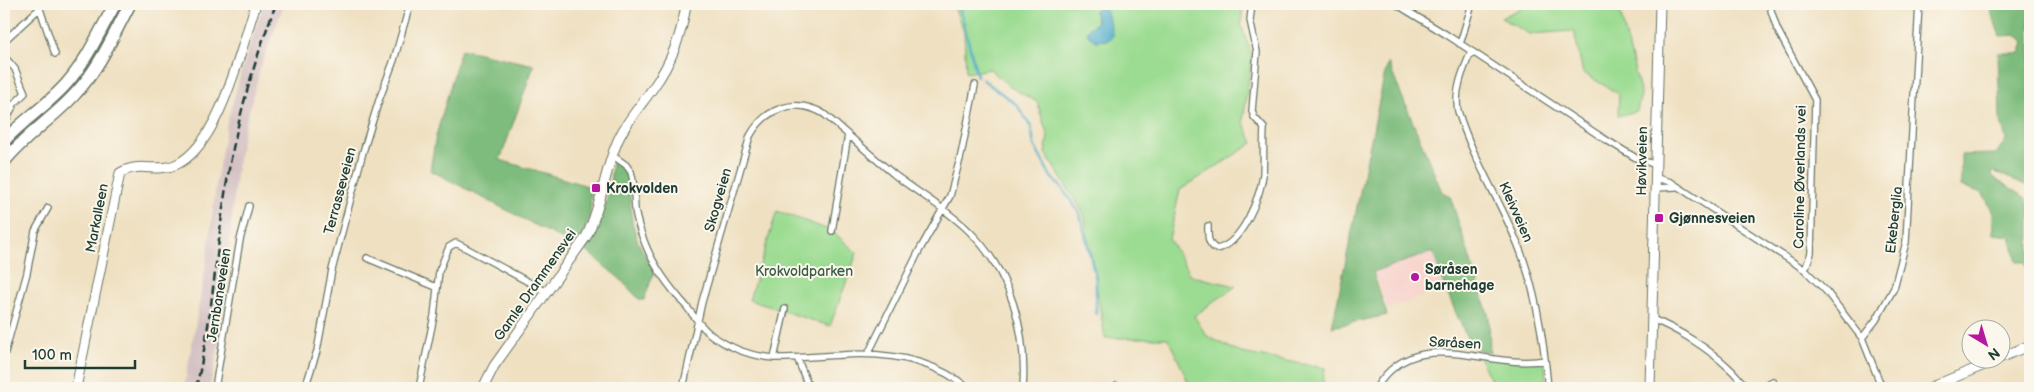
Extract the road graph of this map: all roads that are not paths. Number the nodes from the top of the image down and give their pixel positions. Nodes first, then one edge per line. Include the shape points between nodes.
1 (115, 4) edge
2 (130, 4) edge
3 (256, 4) edge
4 (410, 4) edge
5 (686, 4) edge
6 (1252, 4) edge
7 (1396, 4) edge
8 (1472, 4) edge
9 (1660, 4) edge
10 (1769, 4) edge
11 (1919, 4) edge
12 (40, 5) edge
13 (4, 40) edge
14 (1460, 44) junction
15 (1471, 52) junction
16 (55, 54) dead end
17 (4, 56) edge
18 (975, 85) dead end
19 (4, 125) edge
20 (848, 135) junction
21 (4, 141) edge
22 (612, 155) junction
23 (4, 162) edge
24 (1656, 166) junction
25 (1656, 178) junction
26 (1656, 188) junction
27 (1678, 188) junction
28 (249, 206) dead end
29 (48, 208) dead end
30 (942, 210) junction
31 (1208, 226) dead end
32 (832, 230) dead end
33 (368, 258) dead end
34 (1805, 270) junction
35 (436, 287) junction
36 (547, 292) junction
37 (786, 309) dead end
38 (1652, 319) junction
39 (698, 322) junction
40 (1862, 338) junction
41 (2030, 338) edge
42 (2030, 346) edge
43 (2015, 350) junction
44 (2012, 352) edge
45 (868, 354) junction
46 (4, 356) edge
47 (774, 358) junction
48 (798, 360) junction
49 (1546, 360) junction
50 (1972, 370) edge
51 (1773, 381) dead end
52 (76, 388) edge
53 (215, 388) edge
54 (305, 388) edge
55 (419, 388) edge
56 (483, 388) edge
57 (683, 388) edge
58 (809, 388) edge
59 (968, 388) edge
60 (1023, 388) edge
61 (1376, 388) edge
62 (1548, 388) edge
63 (1650, 388) edge
64 (1748, 388) edge
65 (1758, 388) edge
66 (1882, 388) edge
67 (1929, 388) edge

1 - 21 highway via 73,76
2 - 23 highway via 84,84
3 - 52 main road, Markalleen via 222,106 199,144 175,165 131,167 120,173
4 - 54 street, Terrasseveien via 363,152 332,270 317,351
5 - 22 main road, Gamle Drammensvei via 676,48 660,78 620,135
6 - 31 street via 1250,20 1258,52 1252,112 1264,128 1260,188 1250,216 1227,246 1216,249 1212,246
7 - 14 street
8 - 14 street
9 - 24 main road, Høvikveien
10 - 34 street, Caroline Øverlands vei via 1777,29 1815,100 1811,253
11 - 40 street, Ekeberglia via 1906,242 1894,288
12 - 13 street
12 - 16 street
14 - 15 street
15 - 24 street via 1628,153
15 - 49 street, Kleivveien via 1457,93 1458,111 1520,250 1537,311
17 - 19 street via 15,69 25,94 14,104
18 - 30 street via 957,171
20 - 30 street, Skogveien
20 - 32 street
20 - 39 street, Skogveien via 824,114 804,106 783,107 756,125 743,160
22 - 36 main road, Gamle Drammensvei via 591,227
22 - 39 street via 631,172 638,223 652,258
24 - 25 main road, Høvikveien
25 - 26 main road, Høvikveien
25 - 27 street via 1663,178
26 - 27 street
26 - 38 main road, Høvikveien
27 - 34 street via 1726,216
28 - 53 street, Jernbaneveien via 240,240
29 - 46 street via 35,232
30 - 45 street
30 - 60 street, Skogveien via 977,239 1006,285 1017,314 1023,344
33 - 35 street
34 - 40 street via 1826,290
35 - 36 street via 446,253 456,243
35 - 55 street via 434,316
36 - 56 main road, Gamle Drammensvei via 494,366
37 - 47 street
38 - 63 main road, Høvikveien
38 - 64 street via 1708,351
39 - 47 street via 714,337 740,351
39 - 57 street, Skogveien
40 - 66 street
41 - 43 main road
42 - 43 main road
43 - 44 main road
45 - 48 street
45 - 59 street via 911,359 943,372
47 - 48 street
48 - 58 street
49 - 61 street, Søråsen via 1518,361 1431,352 1393,368
49 - 62 street, Kleivveien
50 - 67 main road
51 - 65 street

